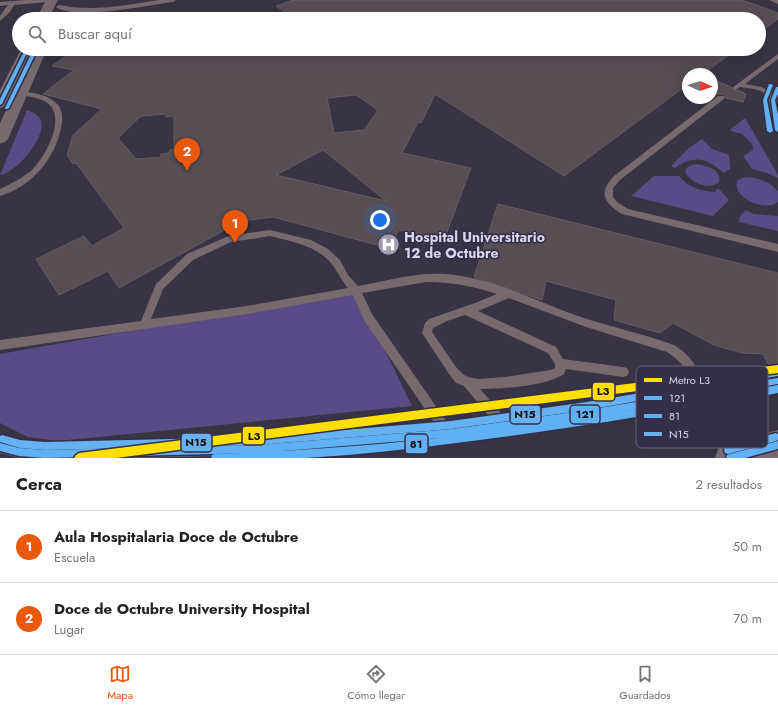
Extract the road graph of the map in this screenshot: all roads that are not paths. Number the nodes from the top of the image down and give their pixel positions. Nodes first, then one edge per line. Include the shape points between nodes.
1 (48, 0) edge
2 (173, 0) edge
3 (772, 0) edge
4 (58, 2) edge
5 (778, 2) edge
6 (12, 3) junction
7 (0, 4) edge
8 (49, 12) edge
9 (56, 12) edge
10 (0, 19) edge
11 (24, 56) edge
12 (38, 56) edge
13 (778, 56) edge
14 (778, 88) edge
15 (21, 93) junction
16 (721, 98) dead end
17 (773, 100) junction
18 (0, 104) edge
19 (778, 130) edge
20 (0, 139) edge
21 (0, 194) edge
22 (778, 248) edge
23 (356, 291) junction
24 (509, 294) junction
25 (465, 311) junction
26 (144, 325) junction
27 (0, 345) edge
28 (560, 363) junction
29 (690, 366) edge
30 (622, 372) dead end
31 (778, 381) edge
32 (468, 383) junction
33 (768, 383) edge
34 (636, 405) edge
35 (508, 426) junction
36 (452, 433) junction
37 (778, 445) edge
38 (0, 447) edge
39 (767, 448) edge
40 (768, 448) edge
41 (730, 458) edge

1 - 6 lane
2 - 4 lane via 101,9 69,10
3 - 5 lane
4 - 8 street
4 - 9 street
6 - 7 lane
6 - 10 lane
11 - 18 street
12 - 15 street
13 - 17 lane via 737,86 752,86 764,90
14 - 17 lane
15 - 20 street
15 - 21 lane via 49,100 56,106 59,125 53,147 46,160 35,172
16 - 22 lane via 617,178 609,186 609,200 625,212
17 - 19 lane
23 - 24 lane via 442,277
23 - 26 lane
23 - 26 lane via 337,263 308,242 270,233 243,236 229,239 190,257 159,287
23 - 36 lane via 368,317 440,422
24 - 25 lane
24 - 29 lane via 573,319 670,348 681,355
25 - 28 lane via 552,350
25 - 32 lane via 450,314 429,324 427,329 459,379
26 - 27 lane
28 - 30 lane
28 - 32 lane via 560,370 554,375 483,385
31 - 33 lane
32 - 35 lane
34 - 35 lane
35 - 36 lane
36 - 38 lane via 258,449 45,454 19,452
37 - 40 main road
39 - 41 main road

